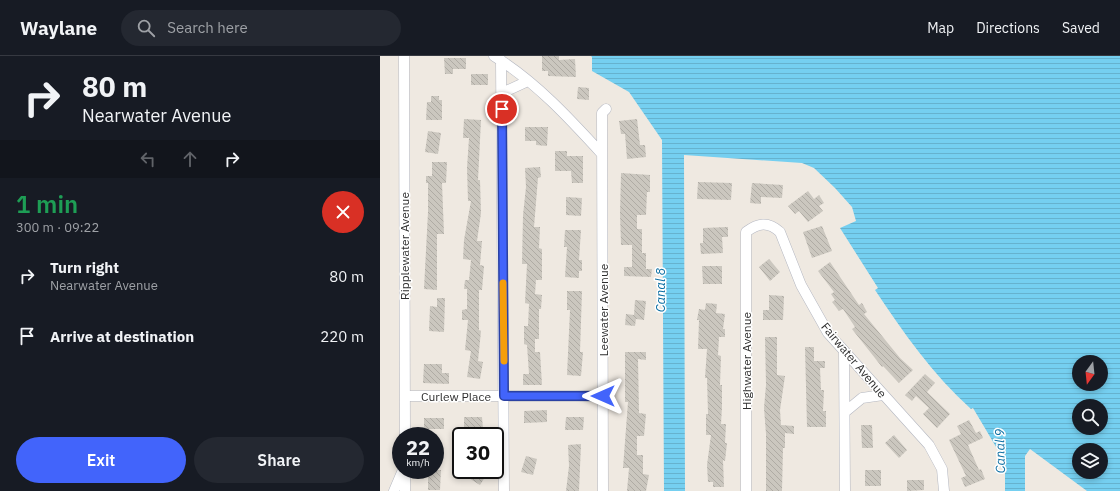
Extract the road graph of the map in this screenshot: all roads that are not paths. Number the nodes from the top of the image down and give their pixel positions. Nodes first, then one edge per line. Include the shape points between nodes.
1 (404, 56) edge
2 (498, 58) edge
3 (528, 81) junction
4 (502, 93) junction
5 (606, 109) dead end
6 (602, 154) junction
7 (746, 232) joint
8 (844, 351) junction
9 (883, 395) junction
10 (405, 396) junction
11 (504, 396) junction
12 (603, 396) junction
13 (845, 412) junction
14 (405, 427) edge
15 (400, 479) edge
16 (404, 479) edge
17 (394, 491) edge
18 (405, 491) edge
19 (504, 491) edge
20 (603, 491) edge
21 (746, 491) edge
22 (845, 491) edge
23 (944, 491) edge

1 - 10 street, Ripplewater Avenue
2 - 3 street
2 - 4 street
3 - 4 street
3 - 6 street via 555,103
4 - 11 street
5 - 6 street, Leewater Avenue via 602,113
6 - 12 street, Leewater Avenue
7 - 8 street, Fairwater Avenue via 754,226 763,224 780,232 809,301 828,333
7 - 21 street, Highwater Avenue
8 - 9 street, Fairwater Avenue
8 - 13 street
9 - 13 street via 862,398
9 - 23 street, Fairwater Avenue via 933,451 942,469
10 - 11 street, Curlew Place
10 - 14 street, Ripplewater Avenue
11 - 12 street, Curlew Place
11 - 19 street
12 - 20 street, Leewater Avenue
13 - 22 street
15 - 17 street
16 - 18 street

